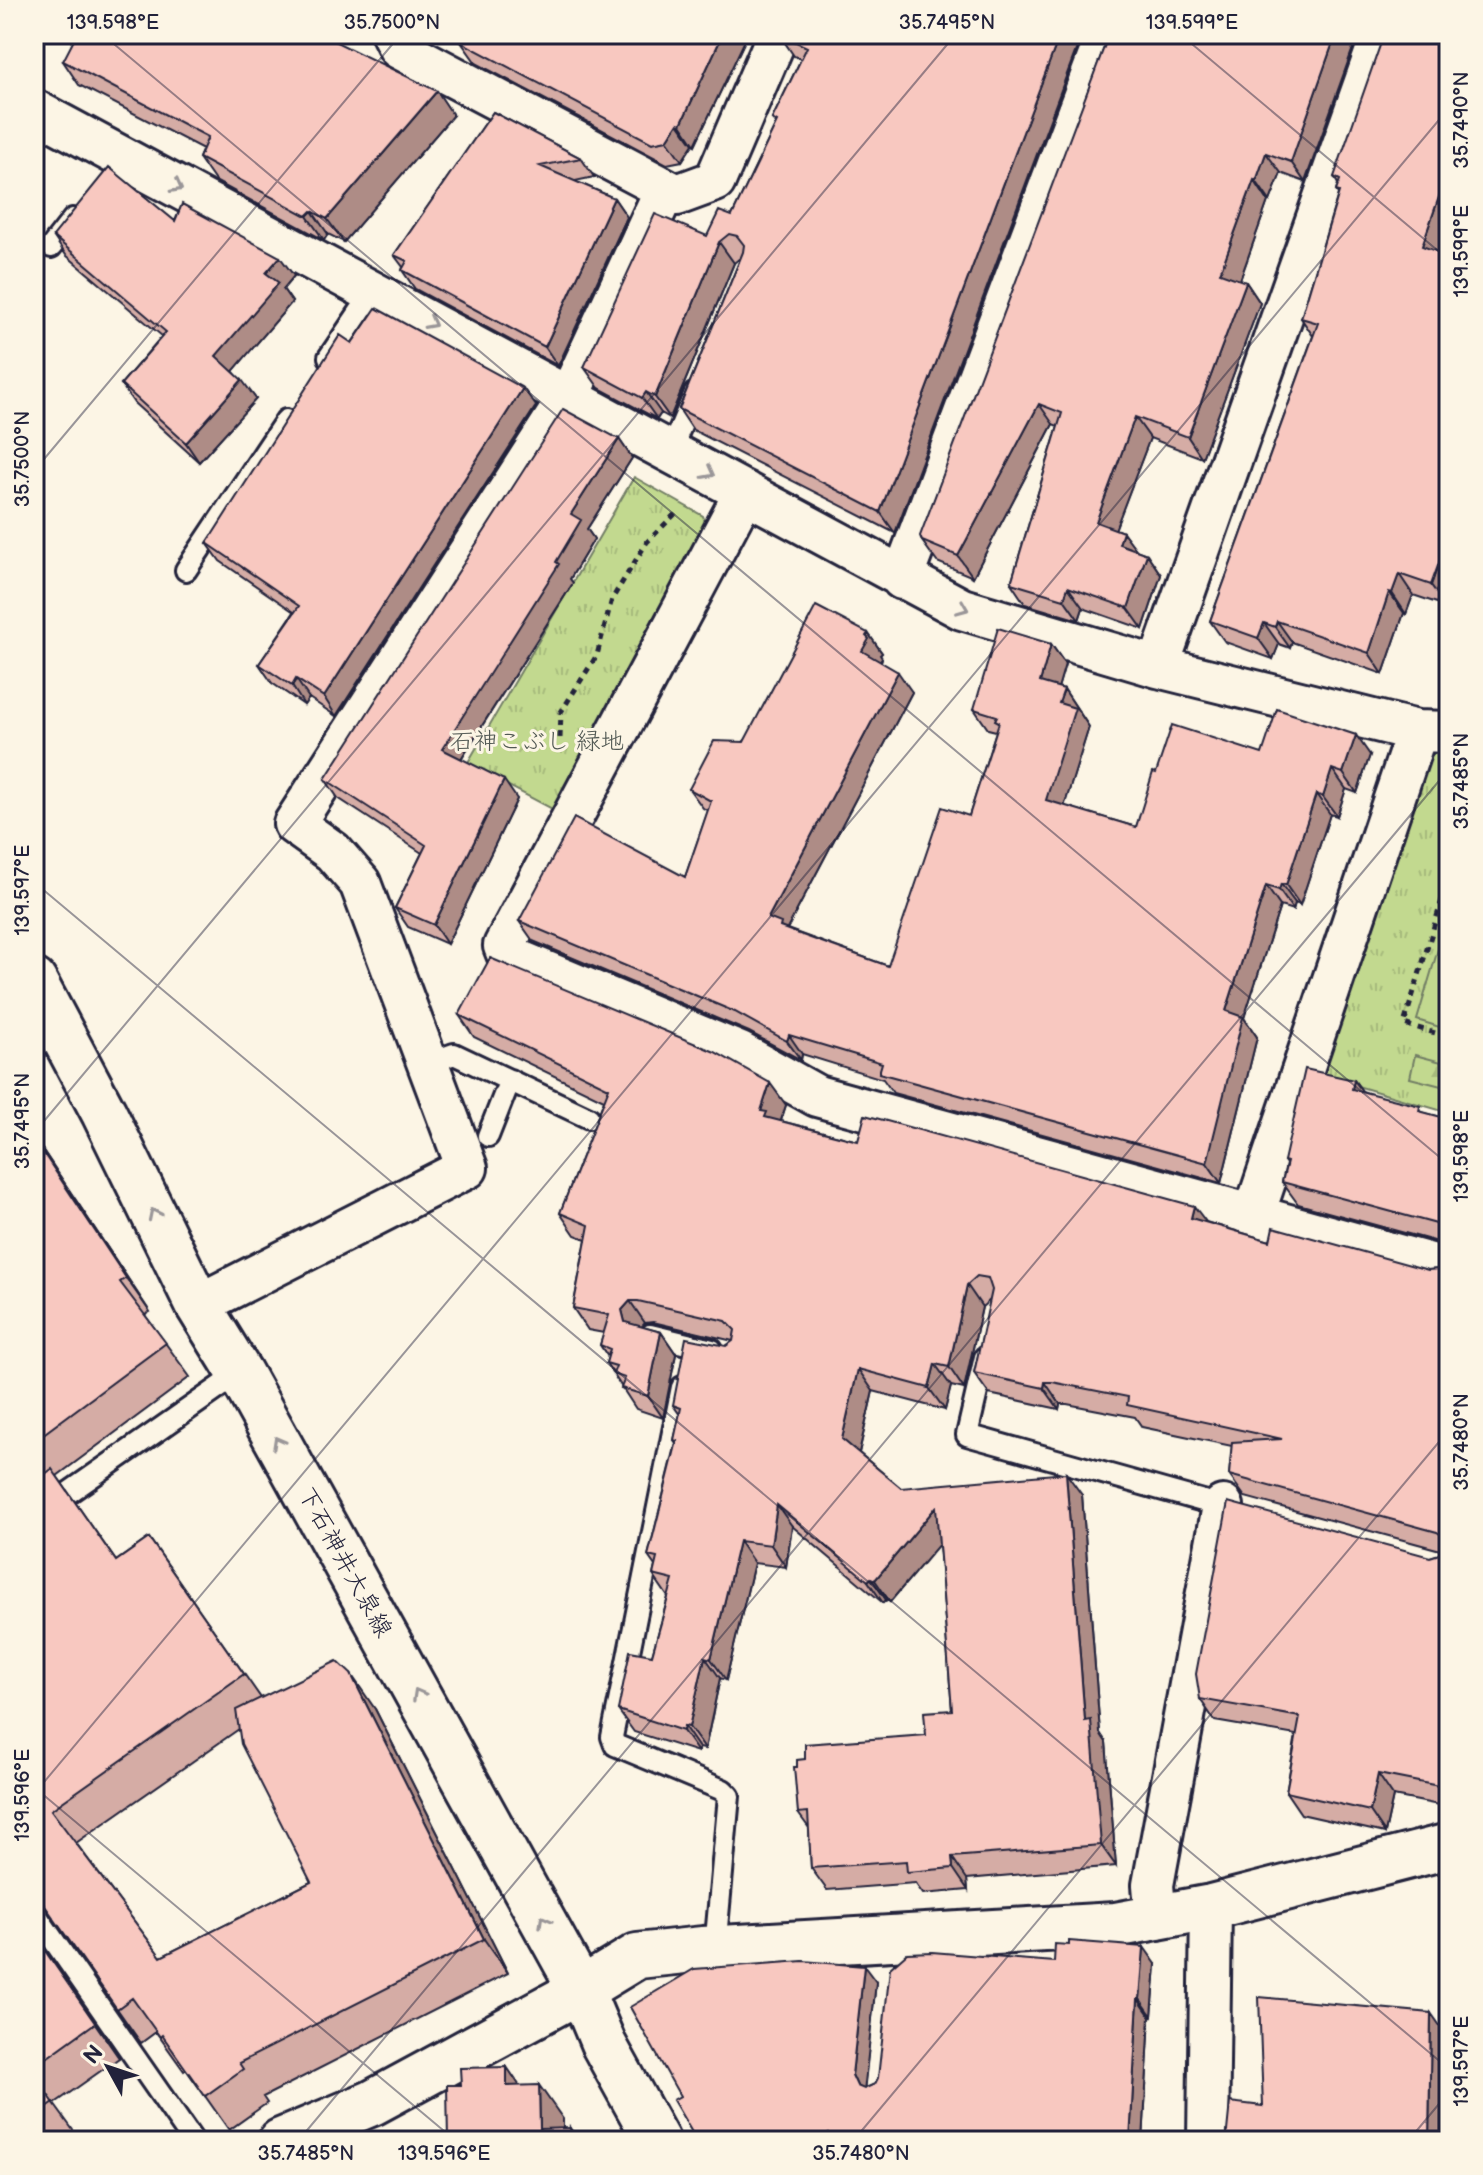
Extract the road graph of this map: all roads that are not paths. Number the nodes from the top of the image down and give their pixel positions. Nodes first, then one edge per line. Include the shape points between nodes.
1 (392, 34) edge
2 (778, 34) edge
3 (1107, 34) edge
4 (1382, 34) edge
5 (34, 110) edge
6 (665, 190) junction
7 (86, 202) edge
8 (51, 247) edge
9 (373, 292) junction
10 (705, 367) edge
11 (320, 371) edge
12 (569, 397) junction
13 (302, 398) edge
14 (670, 452) junction
15 (745, 492) junction
16 (186, 570) dead end
17 (902, 579) junction
18 (1158, 667) junction
19 (1433, 731) edge
20 (34, 981) edge
21 (426, 1064) junction
22 (510, 1080) junction
23 (589, 1118) dead end
24 (488, 1136) dead end
25 (1254, 1214) junction
26 (1449, 1269) edge
27 (198, 1305) junction
28 (650, 1335) edge
29 (989, 1337) edge
30 (691, 1346) junction
31 (726, 1353) edge
32 (240, 1373) junction
33 (1238, 1510) joint
34 (34, 1517) edge
35 (1449, 1846) edge
36 (1211, 1907) junction
37 (34, 1912) edge
38 (1156, 1919) junction
39 (715, 1949) junction
40 (581, 1990) junction
41 (193, 2141) edge
42 (281, 2141) edge
43 (657, 2141) edge
44 (1208, 2141) edge

1 - 6 street via 399,48
2 - 6 street via 715,181 677,195
3 - 17 street
4 - 18 street
5 -> 9 street via 117,163
6 - 12 street
7 - 8 lane
9 - 11 lane
9 -> 12 street
10 - 14 lane
12 - 14 street
12 - 21 street via 294,824 333,852 360,883
13 - 16 lane
14 -> 15 street
15 - 17 street
15 - 25 street via 504,946 508,956 740,1053 817,1096
17 -> 18 street via 962,609
18 - 19 street
19 - 25 street
27 -> 20 main road, 下石神井大泉線
21 - 22 lane via 454,1054
21 - 27 street via 467,1168
22 - 23 lane
22 - 24 lane
25 - 26 street
27 - 32 main road, 下石神井大泉線
28 - 30 lane
29 - 33 lane via 967,1435
30 - 31 lane
30 - 39 lane via 612,1737 615,1745 729,1796
32 - 34 lane
40 -> 32 main road, 下石神井大泉線
33 - 38 street via 1153,1885
35 - 36 main road
36 - 38 main road
36 - 44 street
37 - 41 lane
38 - 39 main road via 893,1947
39 - 40 main road via 637,1956
40 - 42 main road via 372,2103
40 - 43 main road, 下石神井大泉線 via 604,2045

